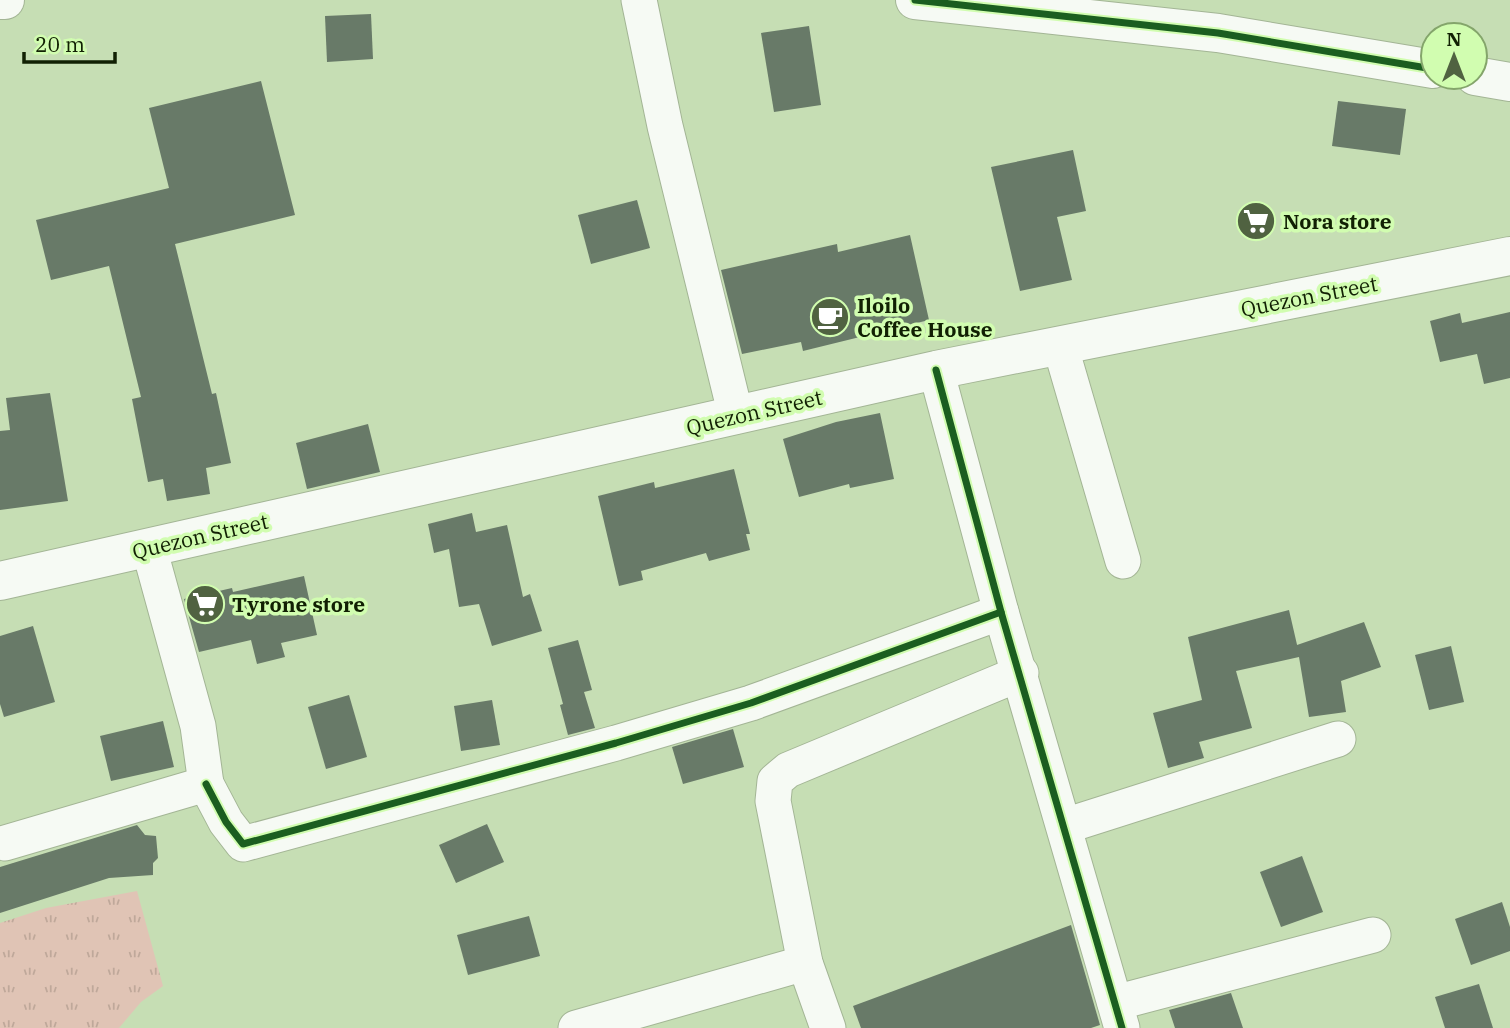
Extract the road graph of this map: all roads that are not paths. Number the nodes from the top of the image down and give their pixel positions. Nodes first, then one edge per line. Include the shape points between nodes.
1 (639, 0) edge
2 (915, 0) edge
3 (1419, 67) edge
4 (1489, 78) edge
5 (1510, 82) edge
6 (1510, 256) edge
7 (1060, 345) junction
8 (936, 370) junction
9 (736, 416) junction
10 (149, 548) junction
11 (1123, 561) dead end
12 (0, 581) edge
13 (1001, 612) junction
14 (1021, 673) junction
15 (1338, 738) dead end
16 (206, 784) junction
17 (1065, 826) junction
18 (5, 843) dead end
19 (1373, 935) dead end
20 (805, 964) junction
21 (1118, 1016) edge
22 (576, 1028) edge
23 (828, 1028) edge

1 - 9 street
2 - 3 main road via 1218,33
4 - 5 main road
6 - 7 main road, Quezon Street
7 - 8 main road, Quezon Street
7 - 11 street
8 - 9 main road, Quezon Street
8 - 13 street
9 - 10 main road, Quezon Street
10 - 12 main road, Quezon Street
10 - 16 street via 198,726
13 - 14 street
13 - 16 street via 751,703 243,844
14 - 17 street
14 - 20 street via 788,770 775,781 773,801
15 - 17 street
16 - 18 street
17 - 21 street
19 - 21 street
20 - 22 street
20 - 23 street

